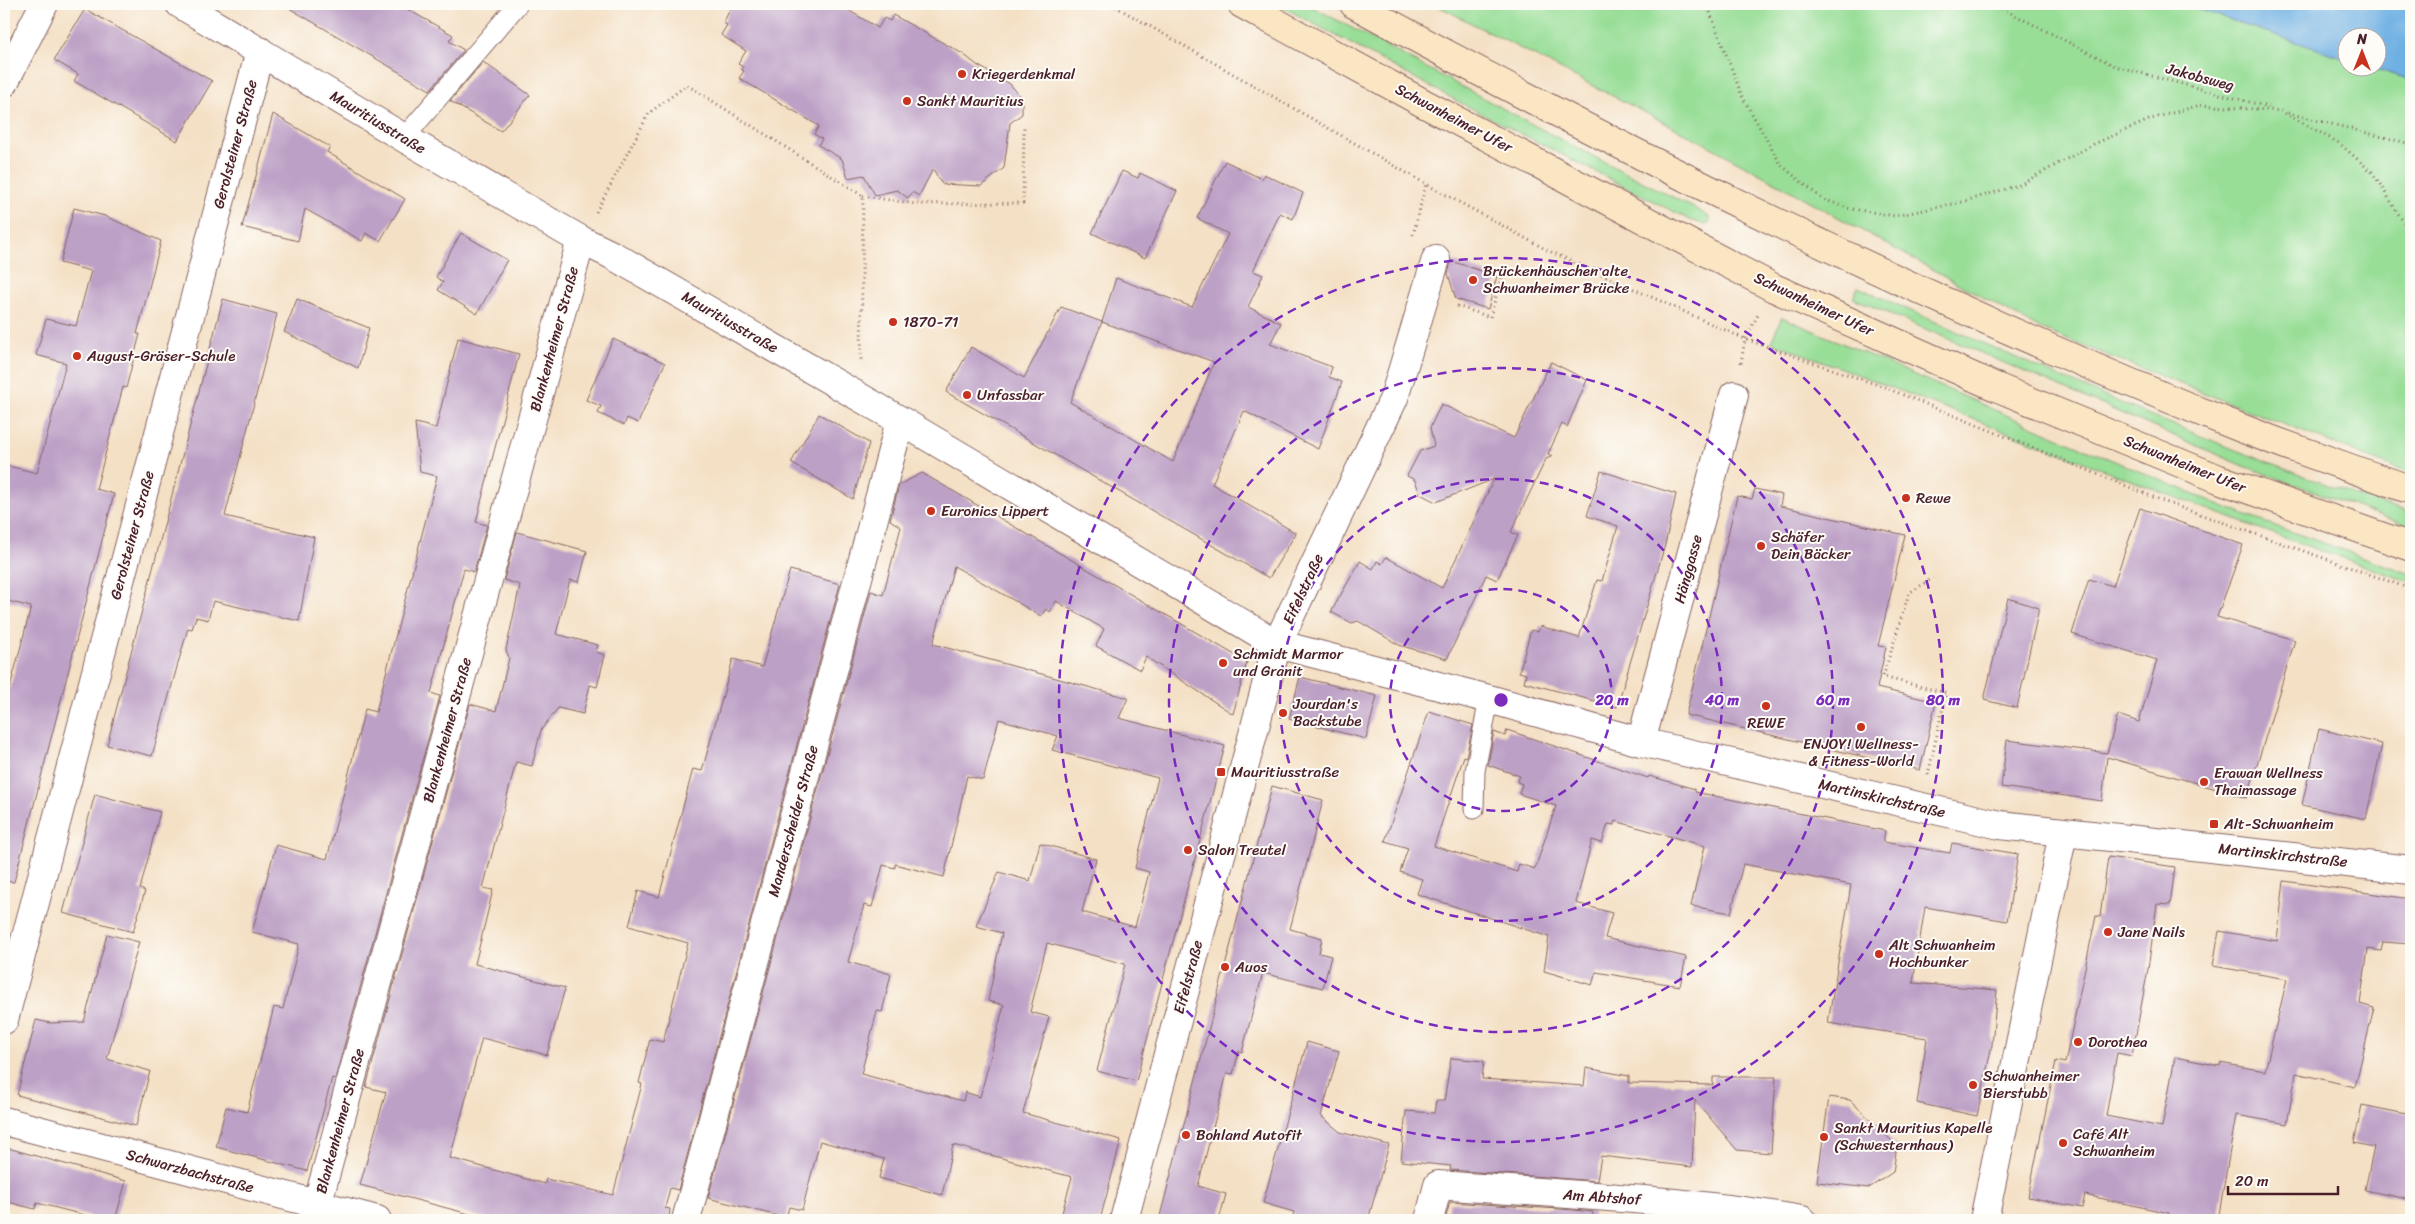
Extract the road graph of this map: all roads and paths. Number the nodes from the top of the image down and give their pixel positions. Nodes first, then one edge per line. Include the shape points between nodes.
1 (44, 4) edge
2 (180, 4) edge
3 (518, 4) edge
4 (1111, 4) edge
5 (1242, 4) edge
6 (1354, 4) edge
7 (1704, 4) edge
8 (1993, 4) edge
9 (260, 51) junction
10 (4, 83) edge
11 (2281, 111) junction
12 (1024, 125) dead end
13 (404, 138) junction
14 (2411, 144) edge
15 (1426, 184) junction
16 (863, 196) junction
17 (1418, 214) dead end
18 (2411, 239) edge
19 (581, 240) junction
20 (1436, 259) dead end
21 (1503, 272) dead end
22 (1474, 312) dead end
23 (1734, 395) dead end
24 (861, 398) junction
25 (900, 421) junction
26 (2411, 490) edge
27 (2411, 547) edge
28 (1933, 578) dead end
29 (2411, 589) edge
30 (1277, 644) junction
31 (1489, 699) junction
32 (1641, 742) junction
33 (1922, 808) junction
34 (1474, 810) dead end
35 (2063, 833) junction
36 (2411, 870) edge
37 (4, 1020) edge
38 (4, 1121) edge
39 (315, 1213) edge
40 (1748, 1216) edge
41 (377, 1220) edge
42 (686, 1220) edge
43 (1124, 1220) edge
44 (1430, 1220) edge
45 (1802, 1220) edge
46 (1985, 1220) edge

1 - 10 street
2 - 9 street, Mauritiusstraße
3 - 13 lane
4 - 15 path
5 - 27 main road, Schwanheimer Ufer via 1774,288 1996,387 2219,479
6 - 26 main road via 1646,158 1836,252 2029,339 2243,428
7 - 11 path via 1742,96 1781,165 1821,198 1847,208 1895,216 2000,191 2019,185 2096,143 2151,119 2200,105
8 - 11 path, Jakobsweg via 2115,66
9 - 13 street, Mauritiusstraße
9 - 37 street, Gerolsteiner Straße
11 - 14 path, Jakobsweg
11 - 18 path via 2339,143 2373,173
12 - 16 path via 1023,203 916,204
13 - 19 street, Mauritiusstraße
15 - 17 path
15 - 29 path via 1548,250 1745,339 1884,387 2168,503
16 - 19 path via 687,86 650,113
16 - 24 path
19 - 24 street, Mauritiusstraße via 612,254
19 - 39 street, Blankenheimer Straße
20 - 30 street, Eifelstraße via 1394,398
21 - 22 path via 1490,317
23 - 32 street, Hänggasse
24 - 25 street, Mauritiusstraße
25 - 30 street, Mauritiusstraße
25 - 42 street, Manderscheider Straße
28 - 33 path via 1909,593 1883,677 1946,693
30 - 31 street, Martinskirchstraße
30 - 43 street, Eifelstraße
31 - 32 street, Martinskirchstraße
31 - 34 lane via 1475,771
32 - 33 street, Martinskirchstraße
33 - 35 street, Martinskirchstraße via 2000,825
35 - 36 street, Martinskirchstraße
35 - 46 street
38 - 39 street, Schwarzbachstraße
39 - 41 street, Schwarzbachstraße
40 - 44 street, Am Abtshof via 1668,1202 1438,1185
40 - 45 street, Am Abtshof

